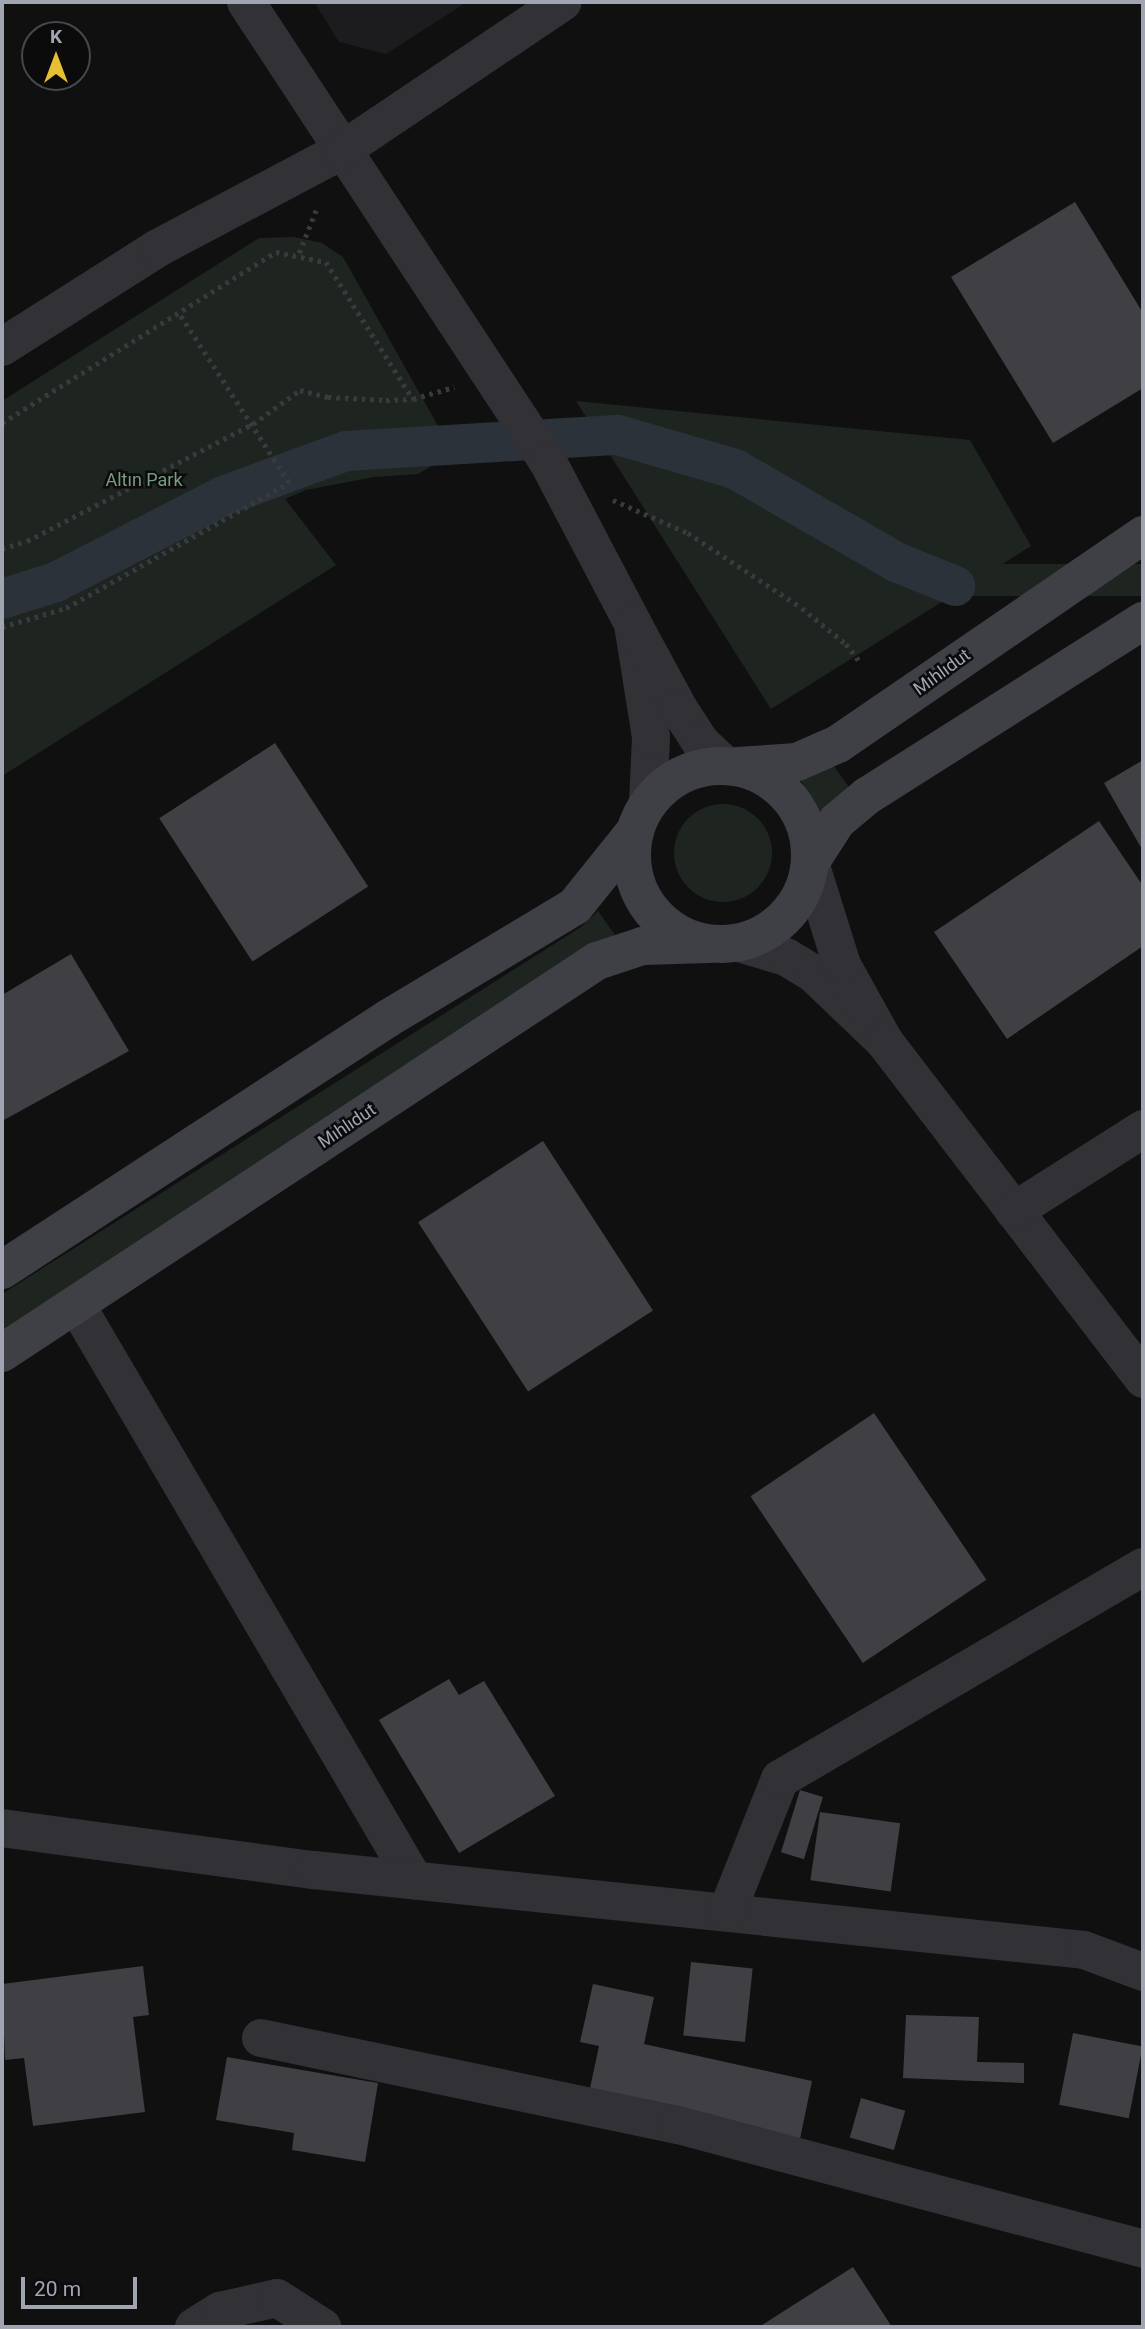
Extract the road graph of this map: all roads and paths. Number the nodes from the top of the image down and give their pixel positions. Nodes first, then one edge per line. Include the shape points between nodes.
1 (246, 2) edge
2 (563, 2) edge
3 (341, 151) junction
4 (178, 312) junction
5 (2, 347) edge
6 (490, 376) junction
7 (413, 399) junction
8 (2, 423) edge
9 (253, 424) junction
10 (556, 477) junction
11 (1143, 535) edge
12 (2, 549) edge
13 (1143, 621) edge
14 (633, 624) junction
15 (2, 627) edge
16 (860, 662) dead end
17 (726, 766) junction
18 (641, 817) junction
19 (810, 863) junction
20 (724, 944) junction
21 (884, 1041) junction
22 (1143, 1129) edge
23 (1014, 1211) junction
24 (2, 1270) edge
25 (77, 1306) junction
26 (2, 1353) edge
27 (1143, 1379) edge
28 (1143, 1567) edge
29 (2, 1828) edge
30 (414, 1880) junction
31 (727, 1912) junction
32 (1143, 1972) edge
33 (261, 2038) dead end
34 (1143, 2249) edge
35 (194, 2327) edge
36 (322, 2327) edge

1 - 3 street
2 - 3 street
3 - 5 street via 158,248
3 - 6 street
4 - 7 path via 276,251 326,262
4 - 8 path
4 - 9 path
6 - 7 path
6 - 10 street
7 - 9 path via 328,397 300,390
9 - 12 path via 27,541
9 - 15 path via 289,483 66,608
10 - 14 street
10 - 16 path via 688,533 802,608 846,644
11 - 17 main road, Mıhlıdut via 838,744 797,762
13 - 19 main road via 867,796 837,821
14 - 17 street via 701,743
14 - 18 street via 651,737
17 - 18 main road via 697,769 670,782
17 - 19 main road via 754,772 778,787 797,808 808,834
18 - 20 main road via 632,861 639,891 655,917 680,934
18 - 24 main road via 575,906 387,1019
19 - 20 main road via 804,890 788,915 766,933
19 - 21 street via 842,965
20 - 21 street via 786,957 814,974
20 - 25 main road, Mıhlıdut via 642,946 597,961
21 - 23 street
22 - 23 street
23 - 27 street
25 - 26 main road, Mıhlıdut
25 - 30 street
28 - 31 street via 780,1779
29 - 30 street
30 - 31 street
31 - 32 street via 1083,1950
33 - 34 street via 678,2125
35 - 36 street via 220,2311 277,2298

